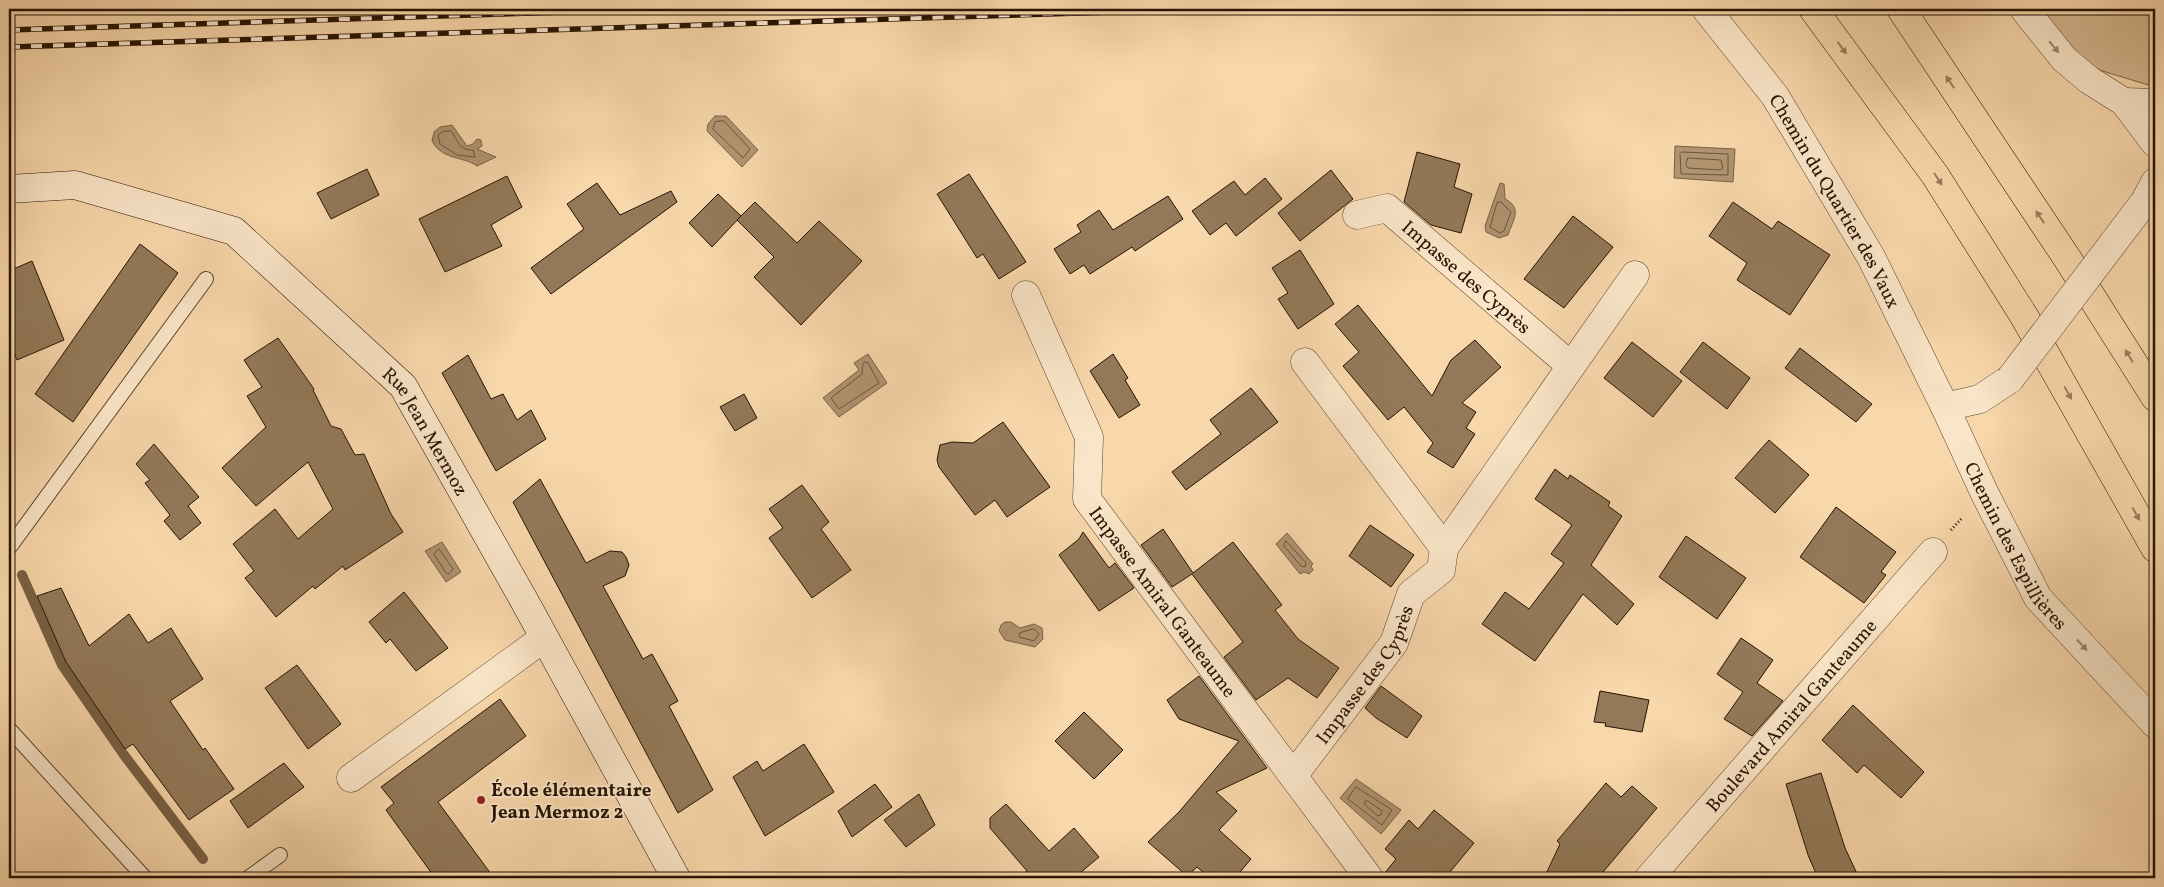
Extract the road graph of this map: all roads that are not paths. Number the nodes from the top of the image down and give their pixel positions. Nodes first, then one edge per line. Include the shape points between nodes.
1 (1706, 9) edge
2 (1813, 9) edge
3 (1901, 9) edge
4 (2024, 9) edge
5 (2124, 102) junction
6 (2155, 103) edge
7 (2155, 143) edge
8 (9, 189) edge
9 (2152, 200) edge
10 (1357, 215) dead end
11 (1635, 275) dead end
12 (206, 279) dead end
13 (1026, 295) dead end
14 (1305, 362) dead end
15 (1571, 366) junction
16 (2155, 397) edge
17 (1945, 407) junction
18 (9, 548) edge
19 (1444, 548) junction
20 (2155, 548) edge
21 (1933, 552) road end
22 (544, 638) junction
23 (2155, 724) edge
24 (9, 729) edge
25 (1294, 776) junction
26 (351, 778) dead end
27 (280, 855) dead end
28 (145, 878) edge
29 (248, 878) edge
30 (676, 878) edge
31 (1369, 878) edge
32 (1649, 878) edge

1 - 17 street, Chemin du Quartier des Vaux via 1775,96 1871,257
2 -> 20 highway via 1935,174 2024,316
16 -> 3 highway via 2067,258
4 -> 5 street via 2064,59 2089,80
5 - 6 street
5 - 7 street
8 - 22 street, Rue Jean Mermoz via 75,185 234,231 403,386
9 - 17 street, bridge via 2010,378 1980,399
10 - 15 street, Impasse des Cyprès via 1387,208
11 - 15 street, Impasse des Cyprès
12 - 18 lane
13 - 25 street, Impasse Amiral Ganteaume via 1089,438 1087,499
14 - 19 street
15 - 19 street, Impasse des Cyprès
17 -> 23 street, Chemin des Espillières via 2038,598
19 - 25 street, Impasse des Cyprès via 1441,570 1411,594 1394,643
21 - 32 street, Boulevard Amiral Ganteaume
22 - 26 street
22 - 30 street, Rue Jean Mermoz
24 - 28 lane
25 - 31 street, Impasse Amiral Ganteaume
27 - 29 lane

